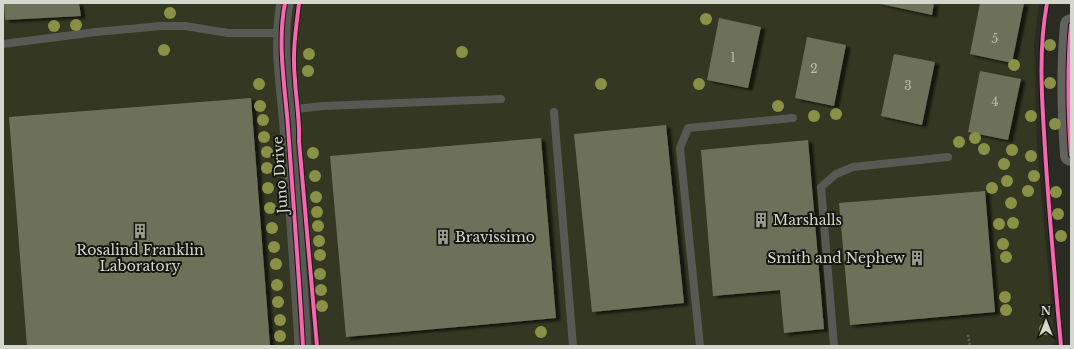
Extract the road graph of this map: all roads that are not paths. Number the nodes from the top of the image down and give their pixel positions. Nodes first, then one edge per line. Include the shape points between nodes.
1 (285, 3) edge
2 (1071, 25) edge
3 (281, 33) junction
4 (3, 44) edge
5 (1070, 98) edge
6 (501, 99) dead end
7 (286, 110) junction
8 (554, 112) dead end
9 (793, 118) dead end
10 (1071, 155) edge
11 (948, 157) dead end
12 (303, 346) edge
13 (573, 346) edge
14 (700, 346) edge
15 (834, 346) edge

1 - 3 street, Juno Drive
2 - 5 main road via 1068,56
3 - 4 lane via 228,33 185,26 161,26
3 - 7 street, Juno Drive
5 - 10 main road
6 - 7 lane via 324,106
7 - 12 street, Juno Drive
8 - 13 lane
9 - 14 lane via 688,128 685,135 680,148
11 - 15 lane via 853,167 836,174 821,187

